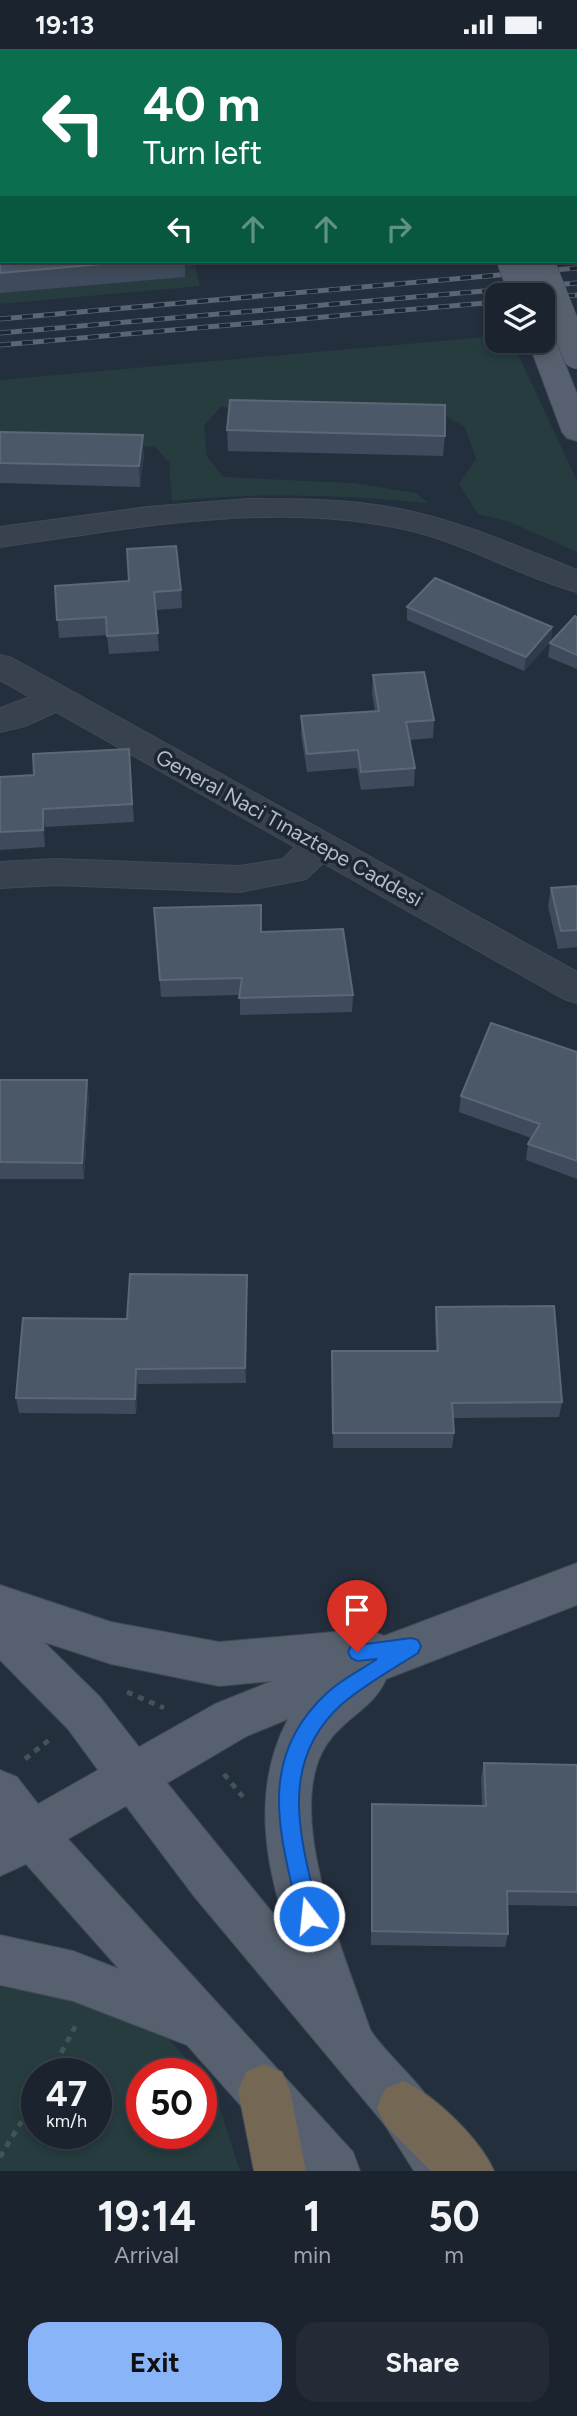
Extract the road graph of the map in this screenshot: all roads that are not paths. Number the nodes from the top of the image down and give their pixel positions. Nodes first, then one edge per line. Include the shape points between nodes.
1 (512, 263) edge
2 (541, 263) edge
3 (519, 283) edge
4 (546, 353) edge
5 (577, 355) edge
6 (577, 432) edge
7 (0, 537) edge
8 (577, 582) edge
9 (0, 666) edge
10 (57, 698) junction
11 (0, 720) edge
12 (320, 845) junction
13 (0, 875) edge
14 (577, 989) edge
15 (577, 1584) edge
16 (0, 1606) edge
17 (0, 1629) edge
18 (411, 1646) junction
19 (134, 1776) junction
20 (0, 1793) edge
21 (16, 1843) edge
22 (0, 1960) edge
23 (207, 2027) junction
24 (355, 2050) junction
25 (264, 2090) junction
26 (403, 2107) junction
27 (280, 2171) edge
28 (334, 2171) edge
29 (444, 2171) edge
30 (468, 2171) edge

1 - 3 main road, bridge
2 - 5 main road, bridge
4 - 6 main road
7 - 8 street via 165,514 310,509 398,518
9 - 10 street, General Naci Tınaztepe Caddesi
10 - 11 street
10 - 12 street, General Naci Tınaztepe Caddesi
12 - 13 street via 293,870 240,879
12 - 14 street, General Naci Tınaztepe Caddesi
15 - 18 main road
16 - 18 main road via 111,1643 219,1664
17 - 19 main road via 83,1713
18 - 19 main road via 231,1720
18 - 24 main road via 335,1698 303,1737 290,1777 288,1825 301,1892
19 - 21 main road
19 - 24 main road via 210,1878
20 - 21 main road
21 - 23 main road
22 - 23 main road via 73,1976
23 - 25 main road
24 - 26 main road
25 - 27 highway
25 - 28 main road
26 - 29 main road
26 - 30 highway

